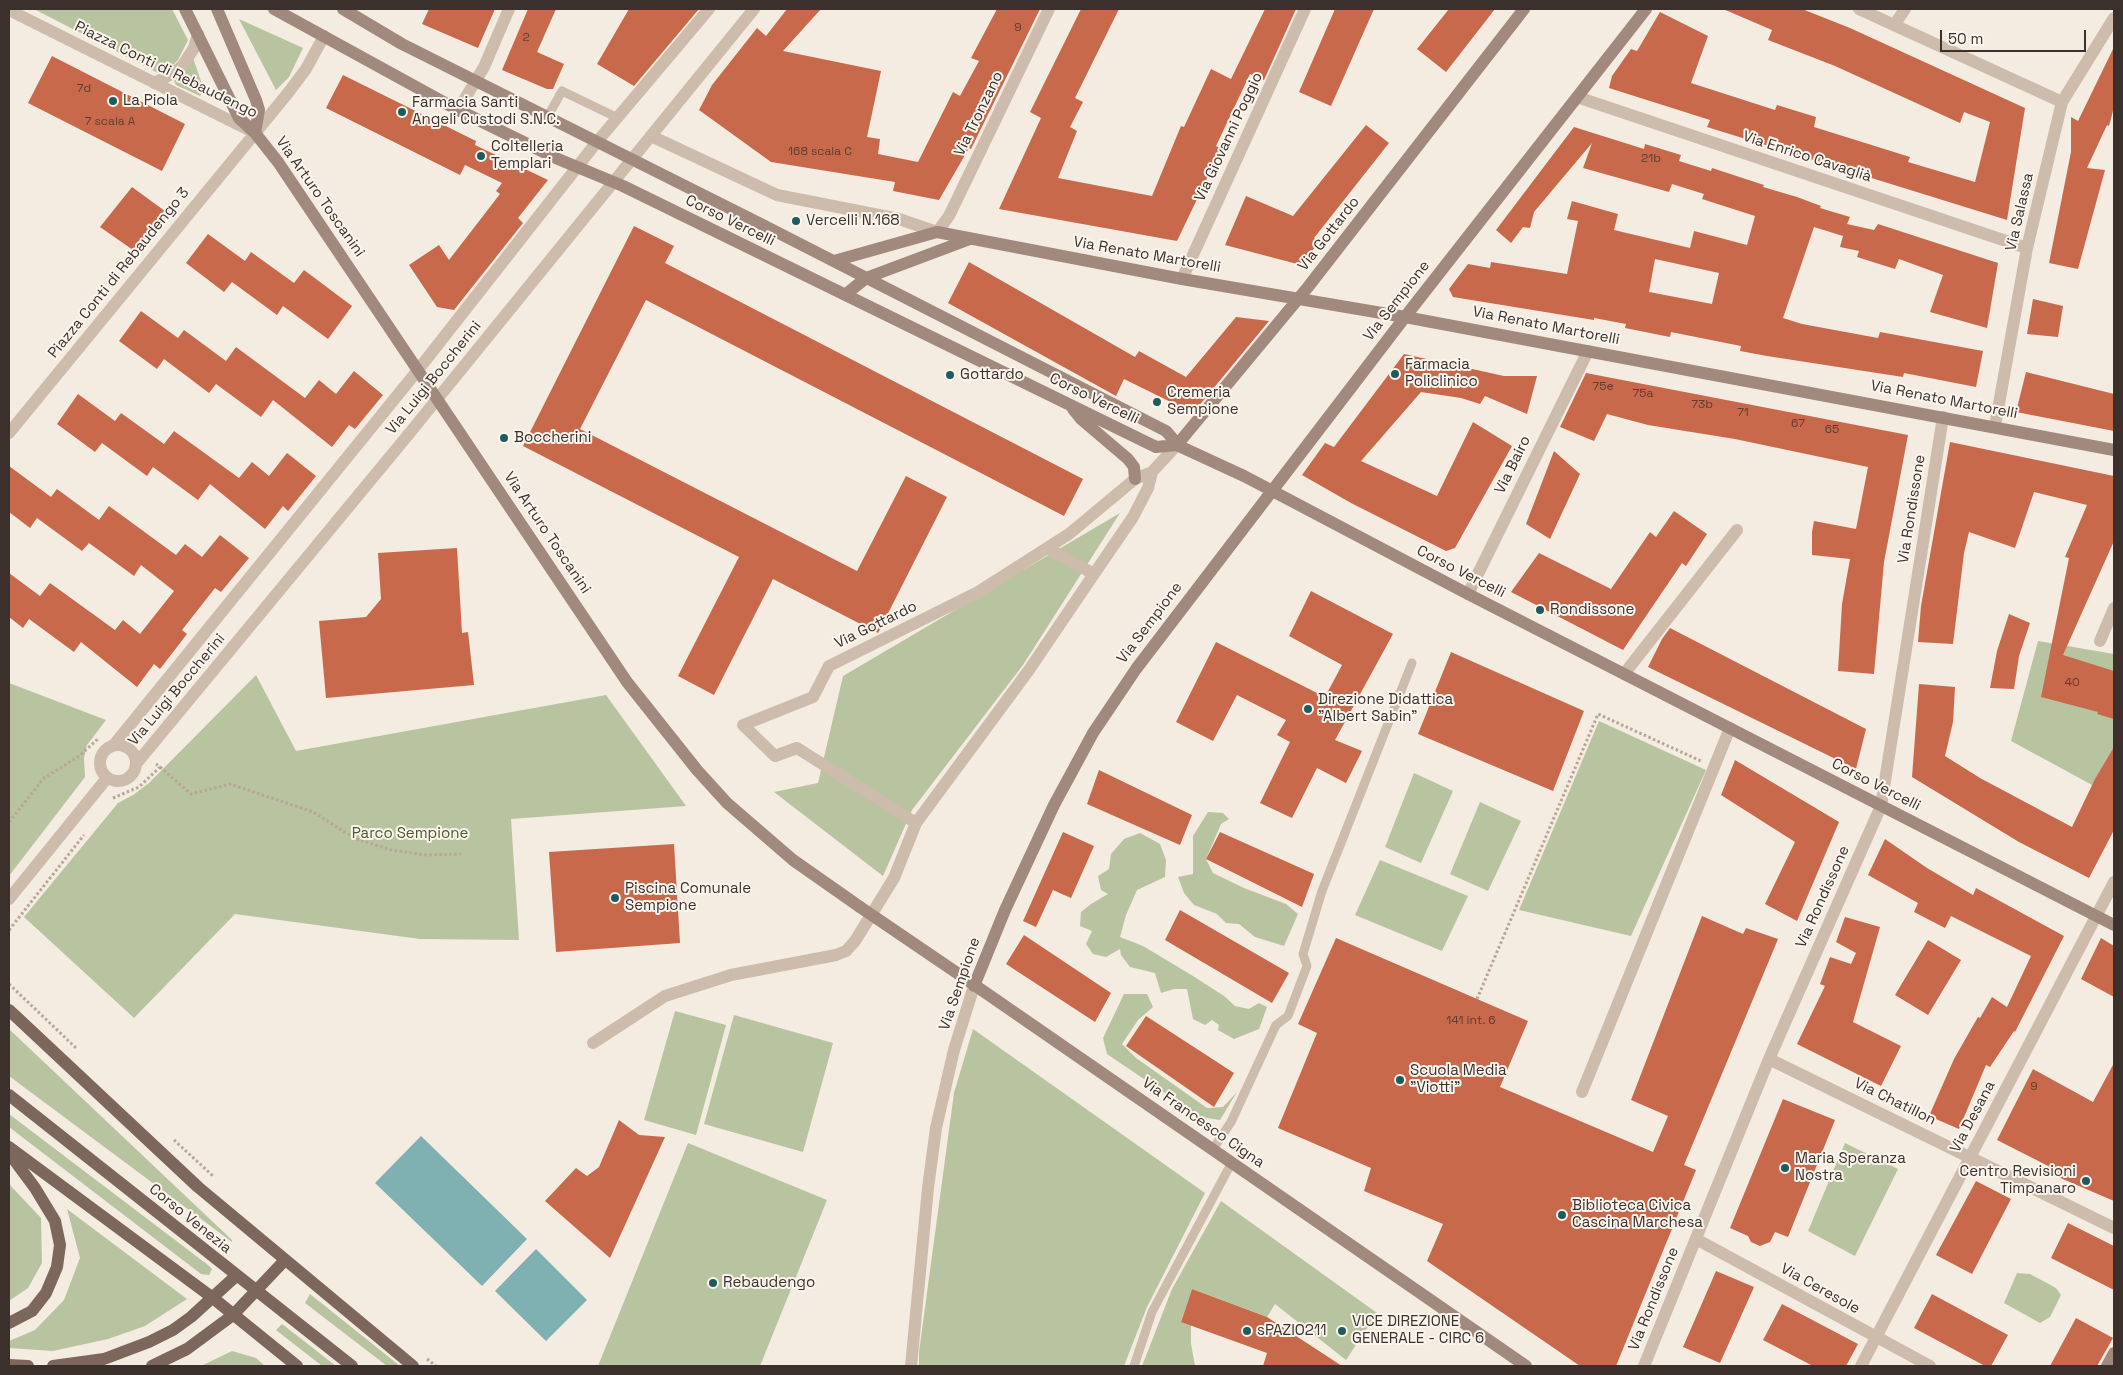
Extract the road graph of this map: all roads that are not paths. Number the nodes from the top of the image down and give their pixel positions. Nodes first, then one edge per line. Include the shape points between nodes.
1 (185, 9) edge
2 (217, 9) edge
3 (274, 9) edge
4 (343, 9) edge
5 (509, 9) edge
6 (709, 9) edge
7 (754, 9) edge
8 (1049, 9) edge
9 (1306, 9) edge
10 (1524, 9) edge
11 (1646, 9) edge
12 (1859, 9) edge
13 (1905, 9) edge
14 (9, 10) edge
15 (2114, 18) edge
16 (1895, 24) junction
17 (198, 34) junction
18 (324, 36) junction
19 (474, 81) junction
20 (154, 83) junction
21 (1577, 98) junction
22 (2062, 102) junction
23 (458, 110) junction
24 (547, 118) junction
25 (618, 118) junction
26 (255, 133) junction
27 (651, 136) junction
28 (596, 143) junction
29 (631, 161) junction
30 (576, 168) junction
31 (614, 182) junction
32 (937, 232) junction
33 (970, 239) junction
34 (2027, 248) junction
35 (834, 262) junction
36 (866, 278) junction
37 (1182, 279) junction
38 (844, 295) junction
39 (1299, 299) junction
40 (1405, 317) junction
41 (1588, 351) junction
42 (418, 370) junction
43 (437, 400) junction
44 (1070, 405) junction
45 (1943, 417) junction
46 (1995, 426) junction
47 (9, 433) edge
48 (1178, 445) junction
49 (2114, 450) edge
50 (1152, 472) junction
51 (1135, 479) junction
52 (1271, 490) junction
53 (1736, 530) dead end
54 (1048, 548) junction
55 (1094, 574) junction
56 (1468, 594) junction
57 (2114, 608) edge
58 (2100, 641) dead end
59 (1412, 663) dead end
60 (1624, 674) junction
61 (1730, 728) junction
62 (113, 746) junction
63 (136, 764) junction
64 (107, 778) junction
65 (1882, 806) junction
66 (916, 823) junction
67 (2114, 882) edge
68 (9, 899) edge
69 (860, 907) joint
70 (2097, 916) junction
71 (2114, 925) edge
72 (974, 986) junction
73 (9, 1010) edge
74 (593, 1043) dead end
75 (1769, 1059) junction
76 (1582, 1092) dead end
77 (9, 1095) edge
78 (9, 1147) edge
79 (1213, 1149) junction
80 (9, 1153) edge
81 (1971, 1157) junction
82 (1232, 1162) junction
83 (2114, 1228) edge
84 (1696, 1239) junction
85 (285, 1260) junction
86 (236, 1276) junction
87 (255, 1291) junction
88 (212, 1298) junction
89 (234, 1314) junction
90 (9, 1324) edge
91 (1876, 1338) junction
92 (2114, 1354) edge
93 (9, 1365) edge
94 (28, 1366) edge
95 (53, 1366) edge
96 (152, 1366) edge
97 (297, 1366) edge
98 (352, 1366) edge
99 (412, 1366) edge
100 (911, 1366) edge
101 (1134, 1366) edge
102 (1526, 1366) edge
103 (1644, 1366) edge
104 (1861, 1366) edge
105 (1930, 1366) edge
106 (2107, 1366) edge

1 - 17 street, Via Arturo Toscanini
2 - 26 street, Via Arturo Toscanini via 256,100 259,110
3 - 18 street, Corso Vercelli
4 - 19 street, Corso Vercelli
5 - 19 street via 484,67
6 - 25 street, Via Luigi Boccherini
7 - 27 street, Via Luigi Boccherini
8 - 32 street, Via Tronzano via 949,216
9 - 37 street, Via Giovanni Poggio
10 - 39 street, Via Gottardo
11 - 21 street, Via Sempione
12 - 16 street
13 - 16 street
14 - 20 street, Piazza Conti di Rebaudengo
15 - 22 street, Via Salassa
16 - 22 street
17 - 20 street via 183,65
17 - 26 street, Via Arturo Toscanini via 239,118
18 - 23 street, Corso Vercelli
18 - 26 street, Piazza Conti di Rebaudengo via 301,77
19 - 23 street
19 - 24 street, Corso Vercelli
20 - 26 street, Piazza Conti di Rebaudengo
21 - 34 street, Via Enrico Cavaglià
21 - 40 street, Via Sempione
22 - 34 street, Via Salassa
23 - 30 street, Corso Vercelli
24 - 25 lane via 562,91
24 - 28 street, Corso Vercelli
25 - 28 street, Via Luigi Boccherini
26 - 42 street, Via Arturo Toscanini via 278,162
26 - 47 street, Piazza Conti di Rebaudengo 3
27 - 29 street, Via Luigi Boccherini
27 - 32 street, Via Renato Martorelli via 769,192 907,221
28 - 29 street, Corso Vercelli
28 - 30 street, Via Luigi Boccherini
29 - 31 street, Via Luigi Boccherini
29 - 35 street, Corso Vercelli
30 - 31 street, Corso Vercelli
30 - 42 street, Via Luigi Boccherini
31 - 38 street, Corso Vercelli
31 - 43 street, Via Luigi Boccherini
32 - 33 street, Via Renato Martorelli
32 - 35 street, Via Renato Martorelli
33 - 36 street
33 - 37 street, Via Renato Martorelli
34 - 46 street, Via Salassa
35 - 36 street, Corso Vercelli
36 - 38 street
36 - 48 street, Corso Vercelli via 1166,432
37 - 39 street, Via Renato Martorelli
38 - 44 street, Corso Vercelli
39 - 40 street, Via Renato Martorelli
39 - 48 street, Via Gottardo
40 - 41 street, Via Renato Martorelli
40 - 52 street, Via Sempione
41 - 45 street, Via Renato Martorelli
41 - 56 street, Via Bairo
42 - 43 street, Via Arturo Toscanini
42 - 62 street, Via Luigi Boccherini
43 - 63 street, Via Luigi Boccherini
43 - 69 street, Via Arturo Toscanini via 627,682 685,757 765,837
44 - 48 street, Corso Vercelli via 1156,447
44 - 51 street via 1081,419 1128,459 1134,467
45 - 46 street, Via Renato Martorelli
45 - 65 street, Via Rondissone
46 - 49 street, Via Renato Martorelli
48 - 50 street, Via Gottardo
48 - 52 street, Corso Vercelli
50 - 51 street, Via Gottardo
50 - 55 street, Via Gottardo via 1148,488 1133,517
51 - 54 street, Via Gottardo
52 - 56 street, Corso Vercelli
52 - 72 street, Via Sempione via 1136,669 1090,739 1038,839
53 - 60 street
54 - 55 street
54 - 66 street, Via Gottardo via 978,592 829,666 813,696 743,725 775,756 797,748
55 - 66 street, Via Gottardo via 1029,670
56 - 60 street, Corso Vercelli
57 - 58 street
59 - 79 lane via 1322,891 1303,954 1307,966 1288,1016 1276,1025 1231,1122
60 - 61 street, Corso Vercelli
61 - 65 street, Corso Vercelli
61 - 76 street
62 - 63 street via 123,745 131,750
62 - 64 street via 104,752 100,763
63 - 64 street via 128,779 117,782
64 - 68 street
65 - 70 street, Corso Vercelli
65 - 75 street, Via Rondissone
66 - 74 street, Via Gottardo via 894,878 846,950 836,955 731,975 665,996
67 - 70 street, Via Desana
69 - 72 street, Via Francesco Cigna, bridge
70 - 71 street, Corso Vercelli
70 - 81 street, Via Desana
72 - 79 street, Via Francesco Cigna
72 - 100 street, Via Sempione via 952,1058 936,1128
73 - 85 main road via 198,1187
75 - 81 street, Via Chatillon
75 - 84 street, Via Rondissone
77 - 86 main road, Corso Venezia
78 - 88 main road
79 - 82 street, Via Francesco Cigna
80 - 90 main road via 55,1221 60,1245 57,1268 46,1293 32,1311
81 - 83 street, Via Chatillon
81 - 91 street, Via Desana
82 - 101 lane via 1152,1312
82 - 102 street, Via Francesco Cigna
84 - 91 street, Via Ceresole
84 - 103 street, Via Rondissone
85 - 87 main road
85 - 99 main road
86 - 87 main road, Corso Venezia
86 - 88 main road
87 - 89 main road
87 - 98 main road, Corso Venezia
88 - 89 main road
88 - 95 main road via 173,1330 149,1342 104,1359
89 - 96 main road via 187,1349
89 - 97 main road
91 - 104 street, Via Desana
91 - 105 street, Via Ceresole
92 - 106 street
93 - 94 main road

